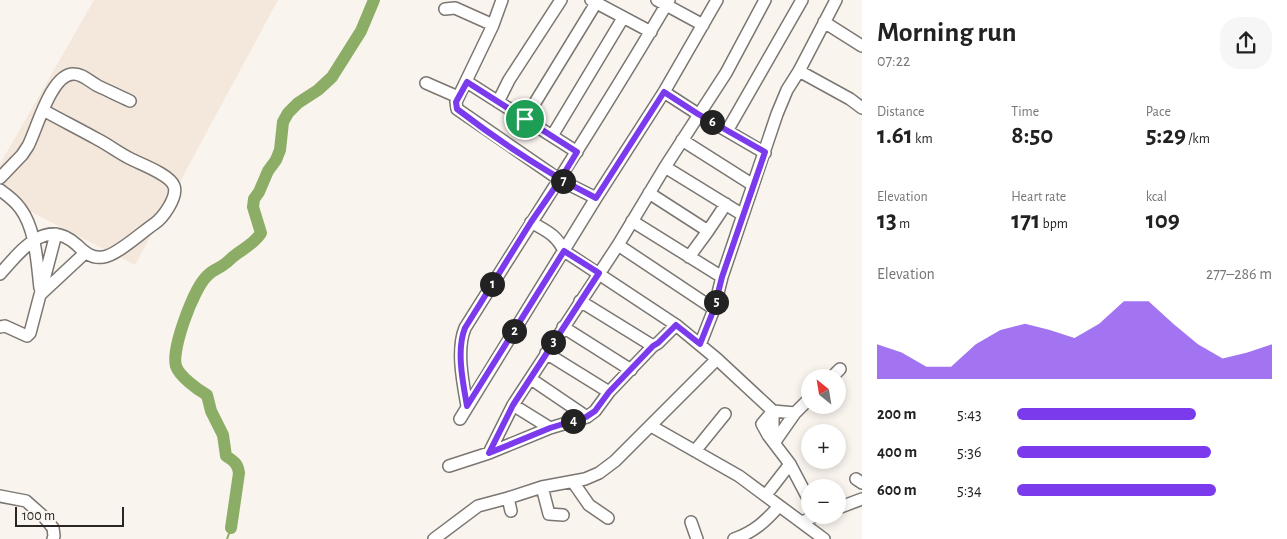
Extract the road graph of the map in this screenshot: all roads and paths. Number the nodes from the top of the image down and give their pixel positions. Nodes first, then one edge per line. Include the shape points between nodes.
1 (502, 0) edge
2 (561, 0) edge
3 (717, 0) edge
4 (765, 0) edge
5 (802, 0) edge
6 (836, 0) edge
7 (593, 2) edge
8 (664, 2) edge
9 (445, 9) dead end
10 (623, 18) junction
11 (824, 22) junction
12 (493, 25) junction
13 (703, 25) junction
14 (651, 32) junction
15 (862, 46) edge
16 (799, 71) junction
17 (467, 82) junction
18 (426, 83) dead end
19 (664, 92) junction
20 (458, 97) junction
21 (130, 101) dead end
22 (498, 102) junction
23 (862, 108) edge
24 (43, 110) junction
25 (698, 114) junction
26 (525, 119) junction
27 (727, 131) junction
28 (552, 136) junction
29 (682, 140) junction
30 (577, 152) junction
31 (765, 152) junction
32 (665, 167) junction
33 (0, 178) edge
34 (560, 180) junction
35 (753, 185) junction
36 (0, 190) edge
37 (650, 193) junction
38 (596, 198) junction
39 (726, 204) junction
40 (743, 215) junction
41 (632, 221) junction
42 (531, 222) junction
43 (708, 232) junction
44 (56, 234) junction
45 (33, 240) junction
46 (618, 245) junction
47 (564, 251) junction
48 (85, 253) junction
49 (689, 257) junction
50 (599, 273) junction
51 (0, 274) edge
52 (722, 277) junction
53 (41, 294) junction
54 (580, 301) junction
55 (714, 309) junction
56 (676, 325) junction
57 (0, 327) edge
58 (563, 327) junction
59 (700, 344) junction
60 (653, 346) junction
61 (546, 353) junction
62 (717, 359) junction
63 (631, 370) junction
64 (531, 379) junction
65 (609, 392) junction
66 (513, 405) junction
67 (467, 406) junction
68 (801, 407) edge
69 (773, 411) junction
70 (795, 413) junction
71 (725, 414) dead end
72 (586, 417) junction
73 (460, 419) dead end
74 (651, 426) junction
75 (550, 428) junction
76 (771, 439) junction
77 (695, 451) junction
78 (489, 453) junction
79 (790, 464) junction
80 (449, 466) dead end
81 (573, 482) junction
82 (801, 485) edge
83 (542, 487) junction
84 (766, 495) junction
85 (0, 496) edge
86 (508, 498) junction
87 (862, 499) edge
88 (846, 505) edge
89 (779, 506) junction
90 (511, 511) dead end
91 (563, 515) dead end
92 (608, 518) dead end
93 (801, 521) edge
94 (691, 522) dead end
95 (805, 524) edge
96 (52, 539) edge
97 (434, 539) edge
98 (697, 539) edge
99 (734, 539) edge
100 (824, 539) edge

1 - 12 street
2 - 22 street
3 - 13 street
4 - 25 street via 726,73
5 - 27 street
6 - 11 street
7 - 10 street
7 - 26 street
8 - 13 street
8 - 14 street
9 - 12 street via 455,8
10 - 14 street
10 - 28 street
11 - 15 street
11 - 16 street
12 - 17 street
13 - 19 street
14 - 30 street
16 - 23 street
16 - 31 street via 787,90
17 - 20 street
17 - 22 street
18 - 20 street
19 - 25 street
19 - 38 street
20 - 34 street via 457,109
21 - 24 street via 74,74 63,77 52,90
22 - 26 street
24 - 33 street via 28,146
24 - 48 street via 133,160 150,166 174,184 175,191 169,206 158,221 113,254 95,257
25 - 27 street
25 - 29 street
26 - 28 street
27 - 31 street
28 - 30 street
29 - 32 street
29 - 35 street
30 - 34 street
31 - 35 street
32 - 37 street
32 - 39 street
34 - 38 street
34 - 42 street
35 - 40 street
36 - 45 street via 21,208
37 - 41 street
37 - 43 street
38 - 47 street
39 - 40 street
39 - 43 street
40 - 52 street
41 - 46 street
41 - 49 street
42 - 47 street via 555,237
42 - 67 street via 462,335 462,380
43 - 49 street
44 - 45 street
44 - 48 street via 73,242
44 - 53 street
45 - 51 street
45 - 53 street
46 - 50 street
46 - 55 street
47 - 50 street
47 - 67 street
48 - 53 street
49 - 52 street
50 - 54 street
50 - 56 street
52 - 55 street
53 - 57 street via 28,335
54 - 58 street
54 - 60 street
55 - 59 street
56 - 59 street
56 - 60 street
58 - 61 street
58 - 63 street
59 - 62 street
60 - 63 street
61 - 64 street
61 - 65 street
62 - 69 street
62 - 74 street
63 - 65 street
64 - 66 street
64 - 72 street
65 - 72 street via 595,411
66 - 75 street
66 - 78 street
67 - 73 street
68 - 70 street
69 - 70 street
69 - 76 street via 762,424
70 - 76 street
71 - 77 street
72 - 75 street
74 - 77 street
74 - 81 street via 606,469
75 - 78 street
76 - 79 street
77 - 84 street
78 - 80 street
79 - 82 street
79 - 84 street
81 - 83 street
81 - 92 street via 589,505
83 - 86 street
83 - 91 street via 549,514
84 - 89 street
85 - 96 street via 26,501 53,528
86 - 90 street
86 - 97 street via 478,506
87 - 88 street
89 - 93 street
89 - 99 street via 752,532
94 - 98 street
95 - 100 street

